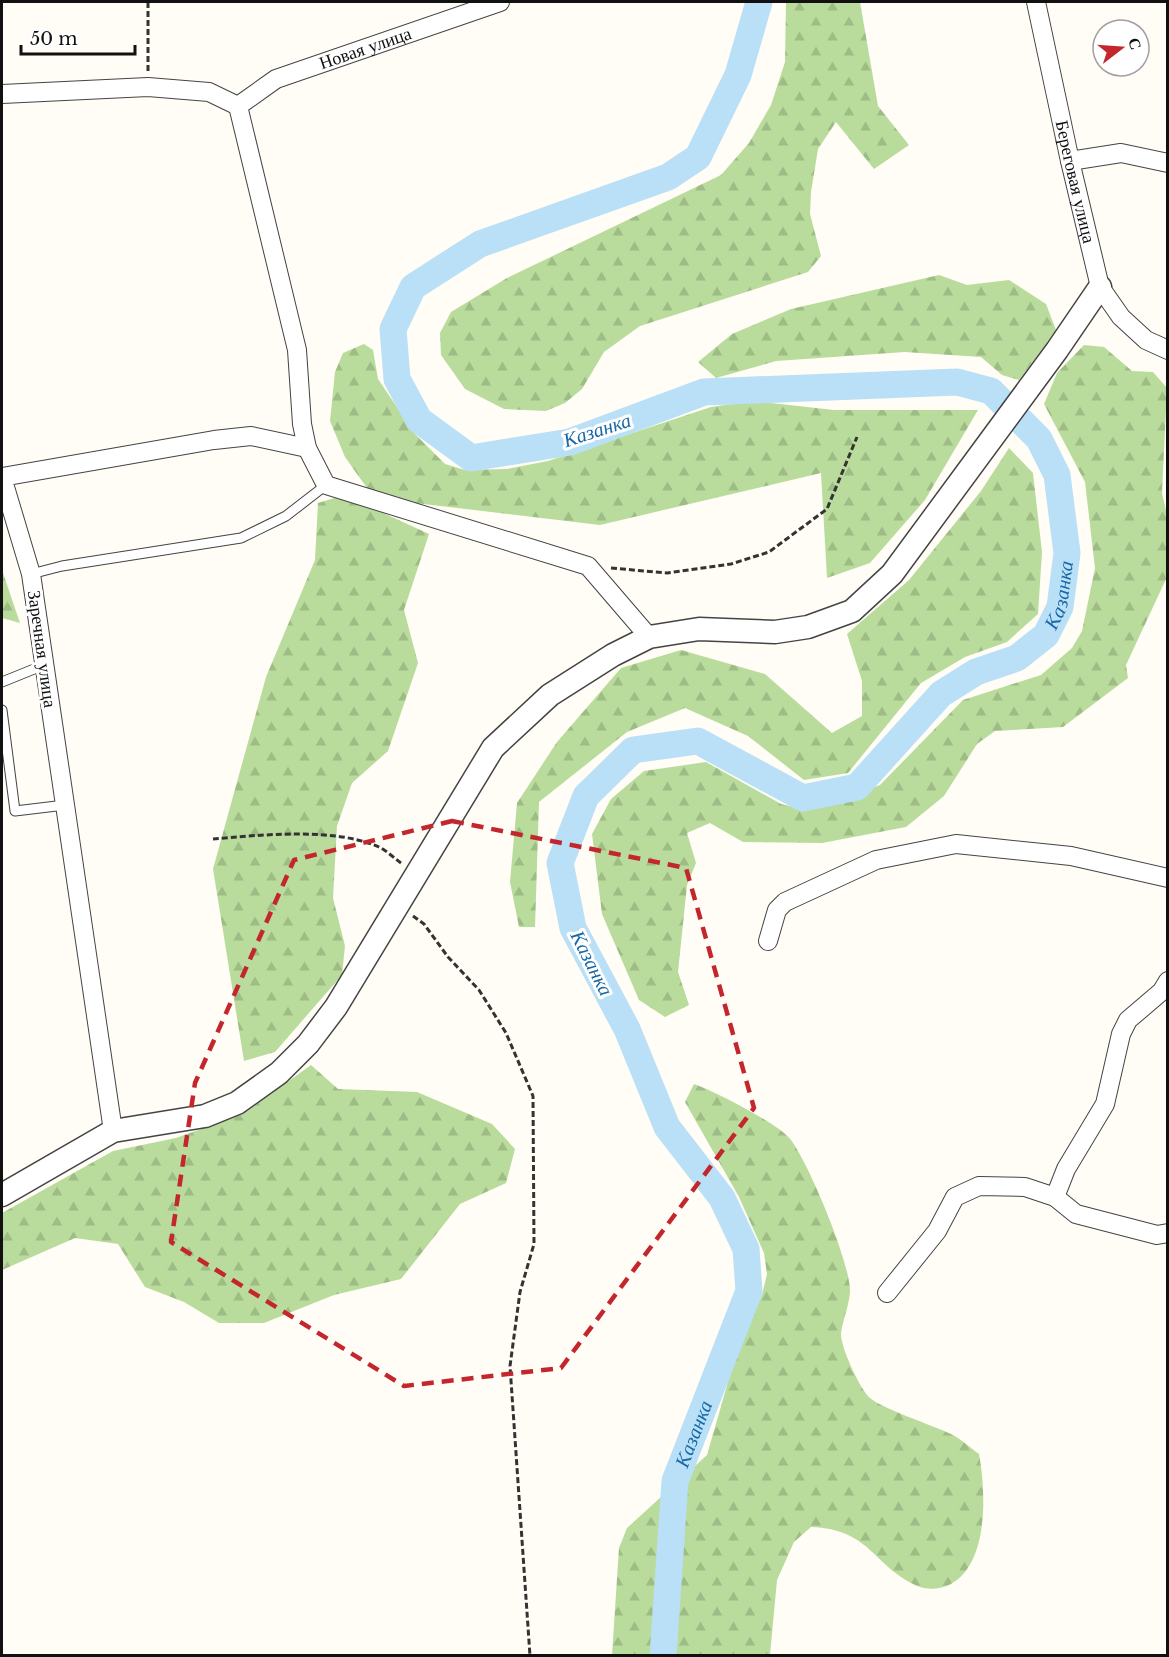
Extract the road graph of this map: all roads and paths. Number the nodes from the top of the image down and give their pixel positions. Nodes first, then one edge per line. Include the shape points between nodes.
1 (148, 2) edge
2 (500, 2) edge
3 (1036, 2) edge
4 (148, 87) junction
5 (2, 94) edge
6 (238, 106) junction
7 (1070, 161) junction
8 (1167, 163) edge
9 (1100, 287) junction
10 (1167, 350) edge
11 (857, 437) dead end
12 (307, 448) junction
13 (326, 485) junction
14 (588, 566) junction
15 (30, 574) junction
16 (650, 637) junction
17 (44, 665) junction
18 (2, 682) edge
19 (2, 710) edge
20 (4, 746) edge
21 (65, 805) junction
22 (213, 839) dead end
23 (417, 876) junction
24 (1167, 878) edge
25 (400, 906) junction
26 (768, 941) dead end
27 (1167, 981) edge
28 (113, 1131) junction
29 (2, 1196) edge
30 (1055, 1197) junction
31 (1167, 1233) edge
32 (887, 1293) dead end
33 (530, 1656) edge

1 - 4 path
2 - 6 street, Новая улица via 276,79
3 - 7 street, Береговая улица
4 - 5 street
4 - 6 street via 209,92
6 - 12 street via 297,350
7 - 8 street via 1121,153
7 - 9 street, Береговая улица
9 - 10 street via 1121,317 1146,340
9 - 16 street via 892,574 852,611 808,627 775,632 699,629
11 - 14 path via 827,509 769,552 731,564 667,573
12 - 13 street
12 - 15 street, Заречная улица via 251,436 2,477
13 - 14 street
13 - 15 lane via 286,516 241,538
14 - 16 street
15 - 17 street, Заречная улица
16 - 23 street via 550,695 493,748
17 - 18 lane
17 - 21 street, Заречная улица
19 - 20 lane
20 - 21 lane via 15,811
21 - 28 street, Заречная улица
22 - 23 path via 272,834 353,838 381,848
23 - 25 street
24 - 26 street via 1071,856 978,844 942,845 876,860 785,902 777,910
25 - 28 street via 336,1007 279,1073 237,1103 205,1116
25 - 33 path via 424,924 479,990 506,1033 533,1096 534,1244 520,1292 510,1366
27 - 30 street via 1162,991 1128,1020 1121,1034 1105,1104 1066,1169
28 - 29 street
30 - 31 street via 1076,1214 1157,1235
30 - 32 street via 1025,1187 979,1186 955,1197 937,1231

